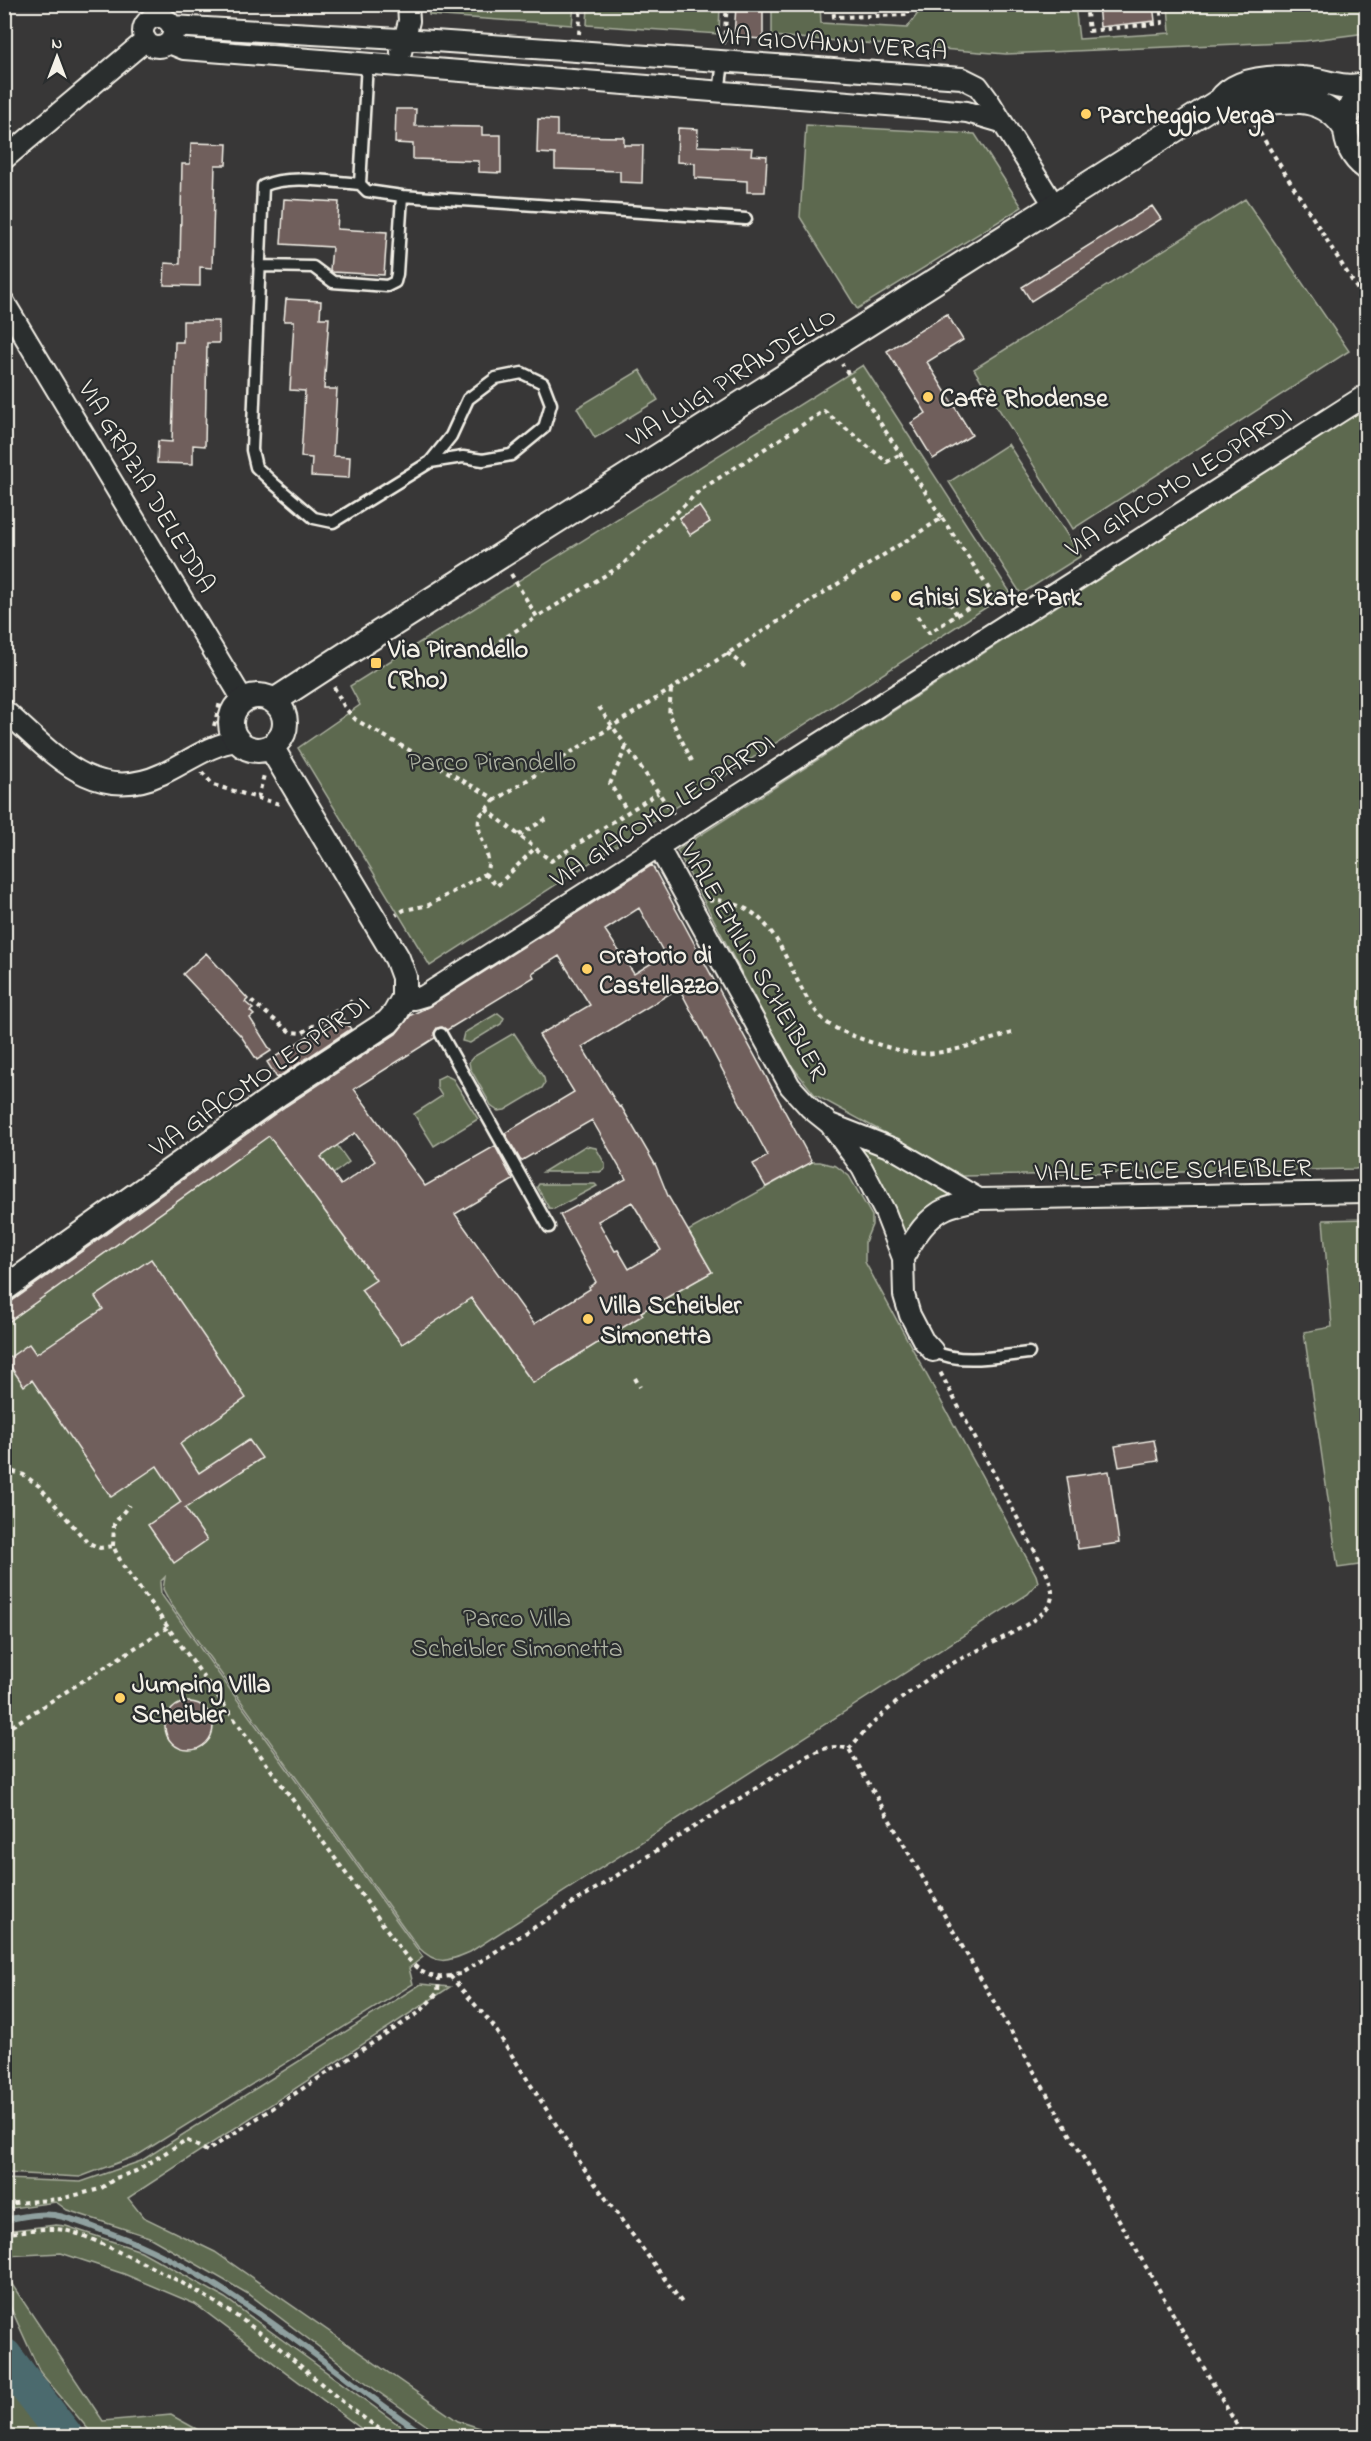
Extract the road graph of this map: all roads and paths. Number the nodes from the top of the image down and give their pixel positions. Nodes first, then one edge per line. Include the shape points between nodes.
1 (408, 4) edge
2 (581, 4) edge
3 (727, 4) edge
4 (833, 4) edge
5 (909, 4) edge
6 (1086, 4) edge
7 (1160, 4) edge
8 (152, 12) edge
9 (170, 35) junction
10 (146, 40) junction
11 (405, 41) junction
12 (578, 52) junction
13 (724, 53) junction
14 (368, 63) junction
15 (396, 65) junction
16 (1366, 87) edge
17 (719, 93) junction
18 (1220, 101) junction
19 (1001, 122) junction
20 (1254, 123) dead end
21 (1346, 129) junction
22 (4, 159) edge
23 (1366, 167) edge
24 (360, 184) junction
25 (402, 196) junction
26 (1054, 205) junction
27 (746, 219) dead end
28 (260, 266) junction
29 (4, 302) edge
30 (1366, 303) edge
31 (839, 360) dead end
32 (1366, 395) edge
33 (899, 455) junction
34 (430, 462) junction
35 (942, 518) junction
36 (509, 571) dead end
37 (991, 593) junction
38 (945, 595) dead end
39 (1005, 613) dead end
40 (957, 615) junction
41 (917, 616) dead end
42 (537, 617) junction
43 (492, 646) dead end
44 (728, 654) junction
45 (748, 669) dead end
46 (332, 683) dead end
47 (671, 689) junction
48 (220, 694) dead end
49 (243, 700) junction
50 (274, 701) junction
51 (599, 707) dead end
52 (4, 710) edge
53 (612, 726) junction
54 (212, 731) dead end
55 (237, 741) junction
56 (626, 746) junction
57 (271, 747) junction
58 (194, 758) junction
59 (694, 765) dead end
60 (658, 793) junction
61 (494, 801) junction
62 (283, 806) dead end
63 (486, 810) junction
64 (628, 812) junction
65 (548, 818) dead end
66 (678, 821) dead end
67 (519, 835) junction
68 (658, 846) junction
69 (535, 848) junction
70 (485, 874) junction
71 (691, 905) junction
72 (387, 920) dead end
73 (251, 1001) dead end
74 (352, 1001) dead end
75 (415, 1001) junction
76 (1015, 1032) dead end
77 (441, 1034) dead end
78 (830, 1124) junction
79 (1366, 1192) edge
80 (980, 1199) junction
81 (549, 1227) dead end
82 (903, 1258) junction
83 (4, 1289) edge
84 (933, 1351) junction
85 (1029, 1353) dead end
86 (635, 1378) dead end
87 (640, 1387) dead end
88 (4, 1469) edge
89 (129, 1505) dead end
90 (113, 1546) junction
91 (168, 1627) junction
92 (4, 1731) edge
93 (849, 1749) junction
94 (450, 1976) junction
95 (439, 1978) junction
96 (4, 2204) edge
97 (4, 2234) edge
98 (684, 2304) dead end
99 (391, 2436) edge
100 (1243, 2436) edge

1 - 11 street
2 - 12 path
3 - 13 path
4 - 5 path via 834,17 909,15
6 - 7 path via 1089,31 1162,23
8 - 9 street via 162,18
8 - 10 street via 144,28
9 - 10 street via 156,47
9 - 11 street, VIA GIOVANNI VERGA
9 - 14 street via 184,48
10 - 22 street
11 - 12 street, VIA GIOVANNI VERGA
11 - 15 street
12 - 13 street, VIA GIOVANNI VERGA
13 - 17 lane
13 - 19 street, VIA GIOVANNI VERGA via 963,78 978,86
14 - 15 street
14 - 24 lane
15 - 17 street
16 - 18 street, VIA LUIGI PIRANDELLO via 1341,88 1302,79 1252,82 1226,92
16 - 21 street via 1354,101
17 - 19 street via 967,112
18 - 21 street via 1231,107 1303,101 1320,105
18 - 26 street, VIA LUIGI PIRANDELLO
19 - 26 street, VIA GIOVANNI VERGA
20 - 30 path
21 - 23 street via 1348,144
24 - 25 lane via 367,191
24 - 28 lane via 289,180 263,186
25 - 27 lane
25 - 28 lane via 397,274 395,282 387,286 333,282 313,267
26 - 50 street, VIA LUIGI PIRANDELLO
28 - 34 lane via 252,450 256,467 314,518 333,522
29 - 49 street, VIA GRAZIA DELEDDA
31 - 33 path
32 - 68 street, VIA GIACOMO LEOPARDI
33 - 35 path
33 - 42 path via 887,462 824,411 700,490 622,565
34 - 34 lane via 511,455 544,428 551,404 543,383 522,373 496,378 468,399 451,436
35 - 37 path
35 - 44 path
36 - 42 path
37 - 39 path
37 - 40 path
38 - 40 path
40 - 41 path via 929,633
42 - 43 path
44 - 45 path
44 - 47 path
46 - 61 path via 356,720
47 - 53 path
47 - 59 path via 669,715
48 - 54 path via 219,713
49 - 50 street via 259,696
49 - 55 street via 232,715 232,733
50 - 57 street via 285,725
51 - 53 path
52 - 58 street via 66,765 100,781 142,781
53 - 56 path
53 - 61 path
55 - 57 street via 253,750
55 - 58 street
56 - 60 path
56 - 64 path via 610,784
57 - 75 street via 397,958
58 - 62 path via 213,785
60 - 64 path
60 - 66 path
61 - 63 path
63 - 67 path
63 - 70 path via 480,819 488,864
64 - 69 path via 551,861
65 - 67 path
67 - 69 path
68 - 71 street, VIALE EMILIO SCHEIBLER
68 - 75 street, VIA GIACOMO LEOPARDI
69 - 70 path via 497,886
70 - 72 path via 429,905 404,910
71 - 76 path via 717,899 743,906 761,917 813,1006 827,1023 851,1035 912,1053 939,1053
71 - 78 street, VIALE EMILIO SCHEIBLER via 790,1086
73 - 74 path via 290,1032 302,1033
75 - 83 street, VIA GIACOMO LEOPARDI
77 - 81 lane
78 - 80 street via 894,1149
78 - 82 street, VIALE EMILIO SCHEIBLER via 862,1168
79 - 80 street, VIALE FELICE SCHEIBLER
80 - 82 street, VIALE FELICE SCHEIBLER via 946,1209 929,1221
82 - 84 street, VIALE EMILIO SCHEIBLER via 904,1295 910,1315
84 - 85 lane via 943,1356 975,1358
84 - 93 path via 1047,1574 1053,1588 1050,1604 1022,1627 931,1677 888,1709
86 - 87 path
88 - 90 path via 24,1475 39,1486 87,1542 100,1548
89 - 90 path via 114,1524
90 - 91 path
91 - 92 path
91 - 95 path via 413,1963
93 - 94 path via 827,1747 807,1756 460,1974
93 - 100 path
94 - 95 path
94 - 98 path via 492,2024 585,2170
95 - 96 path via 438,1992 420,2012 207,2151 186,2140 100,2189 60,2199
97 - 99 path via 63,2230 171,2276 256,2329 319,2384

